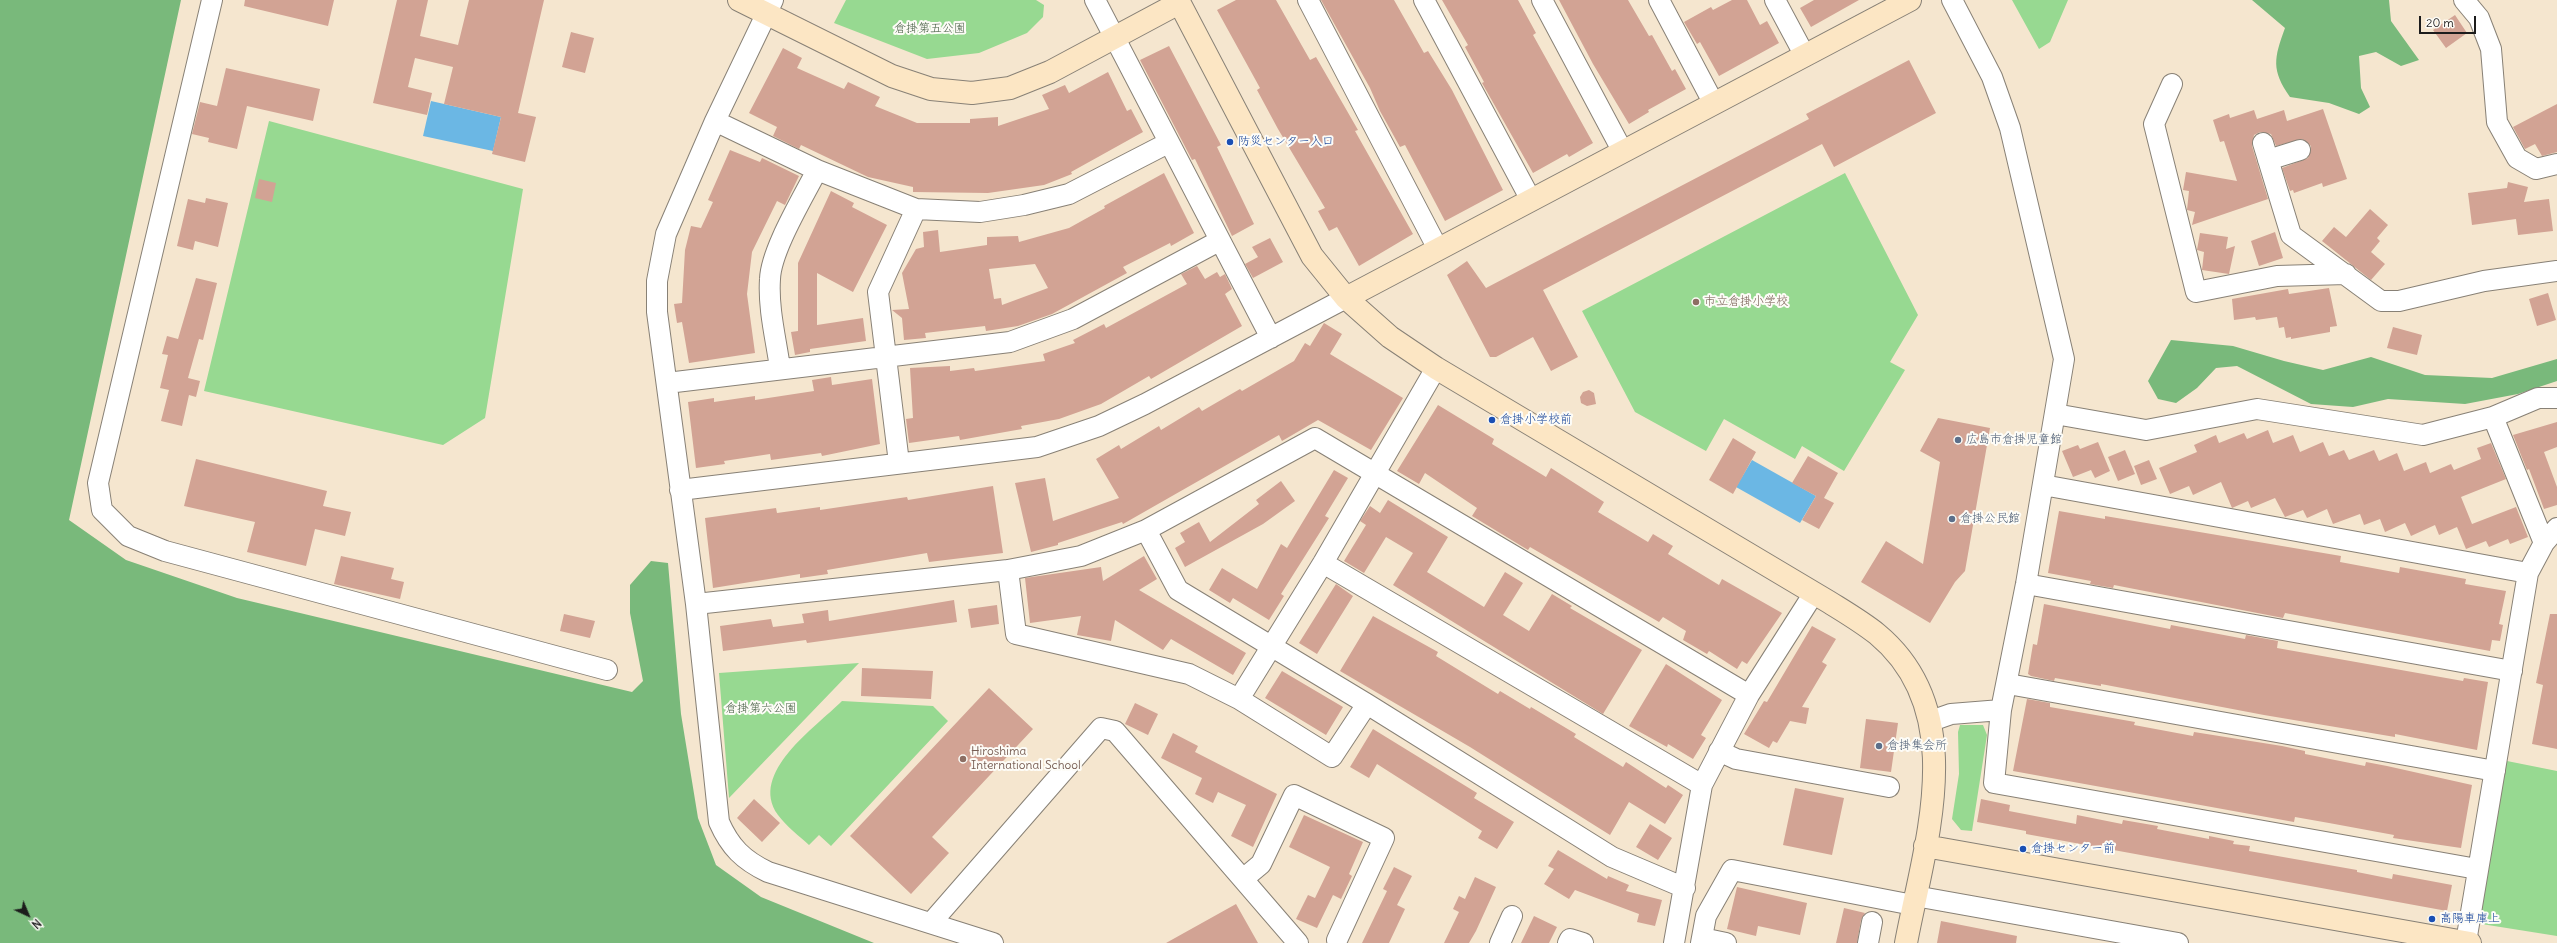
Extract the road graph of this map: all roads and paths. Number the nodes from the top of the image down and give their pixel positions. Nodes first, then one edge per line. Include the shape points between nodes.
1 (212, 0) edge
2 (739, 0) edge
3 (1095, 0) edge
4 (1308, 0) edge
5 (1424, 0) edge
6 (1542, 0) edge
7 (1659, 0) edge
8 (1775, 0) edge
9 (1910, 0) edge
10 (1952, 0) edge
11 (2464, 0) edge
12 (1181, 1) edge
13 (769, 7) edge
14 (1114, 39) junction
15 (1805, 56) junction
16 (2172, 84) dead end
17 (1714, 104) junction
18 (715, 121) junction
19 (1168, 143) junction
20 (2300, 150) dead end
21 (1623, 152) junction
22 (2557, 164) edge
23 (817, 170) junction
24 (1531, 200) junction
25 (916, 210) junction
26 (1219, 241) junction
27 (1438, 250) junction
28 (2557, 270) edge
29 (2346, 274) junction
30 (1346, 298) junction
31 (1271, 338) junction
32 (886, 357) junction
33 (780, 368) junction
34 (1436, 368) junction
35 (668, 383) junction
36 (2557, 398) edge
37 (2056, 414) junction
38 (2493, 417) junction
39 (899, 463) junction
40 (1376, 473) junction
41 (2043, 485) junction
42 (680, 490) junction
43 (1146, 530) junction
44 (2550, 536) edge
45 (1323, 563) junction
46 (1008, 570) junction
47 (2528, 573) junction
48 (2026, 584) junction
49 (1814, 593) junction
50 (696, 604) junction
51 (1272, 645) junction
52 (607, 670) dead end
53 (2512, 671) junction
54 (2008, 684) junction
55 (1749, 696) junction
56 (1239, 699) junction
57 (1367, 704) junction
58 (2001, 710) junction
59 (1931, 721) junction
60 (1719, 751) junction
61 (2495, 771) junction
62 (1702, 785) junction
63 (1889, 787) dead end
64 (1925, 846) junction
65 (2477, 869) junction
66 (1243, 879) junction
67 (1685, 888) junction
68 (1914, 900) junction
69 (1512, 916) dead end
70 (1872, 922) dead end
71 (931, 923) junction
72 (1337, 940) dead end
73 (1701, 940) edge
74 (993, 943) edge
75 (1298, 943) edge
76 (1500, 943) edge
77 (1568, 943) edge
78 (1583, 943) edge
79 (1674, 943) edge
80 (1726, 943) edge
81 (1868, 943) edge
82 (1906, 943) edge
83 (2178, 943) edge
84 (2468, 943) edge

1 - 52 street via 98,483 102,510 128,536 165,551
2 - 13 street
3 - 14 street
4 - 27 street
5 - 24 street
6 - 21 street
7 - 17 street
8 - 15 street
9 - 15 street
10 - 37 street via 1992,77 2010,128 2064,359
11 - 22 street via 2479,18 2491,48 2497,122 2517,158 2536,170
12 - 14 street
12 - 30 street via 1312,256
13 - 14 street via 892,76 931,89 972,93 1010,88 1050,72
13 - 18 street
14 - 19 street
15 - 17 street
16 - 29 street via 2154,124 2196,292 2277,276
17 - 21 street
18 - 23 street
18 - 35 street via 666,234 657,281 657,312
19 - 25 street via 1069,194 980,212
19 - 26 street
20 - 29 street via 2266,151 2292,235
21 - 24 street
23 - 25 street
23 - 33 street via 778,250 770,278 770,305
24 - 27 street
25 - 32 street via 878,292
26 - 31 street
26 - 32 street via 1073,319 1010,342
27 - 30 street
28 - 29 street via 2484,280 2399,301 2381,301
30 - 31 street
30 - 34 street via 1390,337
31 - 39 street via 1119,417 1037,447
32 - 33 street
32 - 39 street
33 - 35 street
34 - 40 street
34 - 49 street
35 - 42 street
36 - 38 street via 2538,398
37 - 38 street via 2146,430 2257,409 2423,435
37 - 41 street
38 - 44 street
39 - 42 street
40 - 43 street via 1315,438
40 - 45 street
40 - 55 street
41 - 47 street
41 - 48 street
42 - 50 street
43 - 46 street via 1081,556
43 - 51 street via 1178,590
44 - 47 street
45 - 51 street
45 - 62 street
46 - 50 street
46 - 56 street via 1016,634 1189,674
47 - 53 street
48 - 53 street
48 - 54 street
49 - 55 street
49 - 59 street via 1877,634 1905,666 1919,689
50 - 71 street via 719,822 736,852 750,864 768,872
51 - 56 street
51 - 57 street
53 - 61 street
54 - 58 street
54 - 61 street
55 - 60 street
56 - 57 street via 1332,757
57 - 67 street via 1612,858
58 - 59 street via 1951,714
58 - 65 street via 1994,783
59 - 64 street via 1935,760 1934,790
60 - 62 street
60 - 63 street via 1736,759
61 - 65 street
62 - 67 street
64 - 68 street
64 - 84 street
65 - 84 street
66 - 71 street via 1115,731 1101,728
66 - 72 street via 1261,864 1294,795 1384,838
66 - 75 street
67 - 79 street
68 - 73 street via 1732,870 1706,916
68 - 82 street
68 - 83 street
69 - 76 street
70 - 81 street
71 - 74 street
73 - 80 street
77 - 78 street via 1570,939

